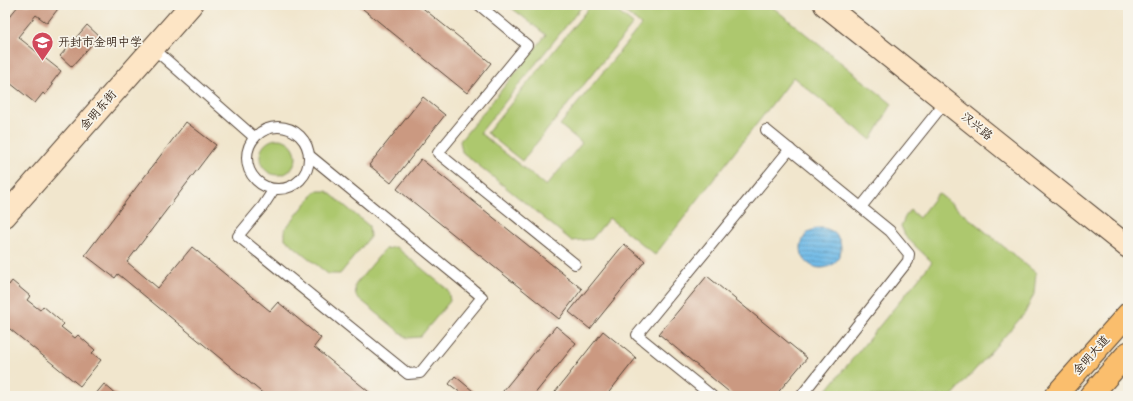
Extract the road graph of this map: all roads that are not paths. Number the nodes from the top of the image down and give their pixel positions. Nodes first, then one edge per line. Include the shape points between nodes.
1 (191, 5) edge
2 (479, 5) edge
3 (825, 5) edge
4 (847, 5) edge
5 (153, 48) junction
6 (946, 101) junction
7 (766, 130) dead end
8 (254, 137) junction
9 (790, 149) junction
10 (310, 156) junction
11 (274, 189) junction
12 (861, 207) junction
13 (5, 216) edge
14 (1128, 229) edge
15 (1128, 247) edge
16 (575, 264) dead end
17 (1128, 314) edge
18 (1128, 353) edge
19 (712, 396) edge
20 (801, 396) edge
21 (1054, 396) edge
22 (1090, 396) edge

1 - 5 street, 金明东街
2 - 16 lane via 527,44 438,153
3 - 6 street, 汉兴路
4 - 14 street, 汉兴路
5 - 8 lane
5 - 13 street, 金明东街
6 - 12 lane
6 - 15 street, 汉兴路
7 - 9 lane
8 - 10 lane via 273,126 292,129 306,142
8 - 11 lane via 248,147 247,164 250,172 262,185
9 - 12 lane
9 - 19 lane via 637,335
10 - 11 lane via 302,179 287,188
10 - 11 lane via 482,297 420,373 408,374 238,236
12 - 20 lane via 890,231 909,254 908,261
17 - 21 main road, 金明大道
18 - 22 main road

